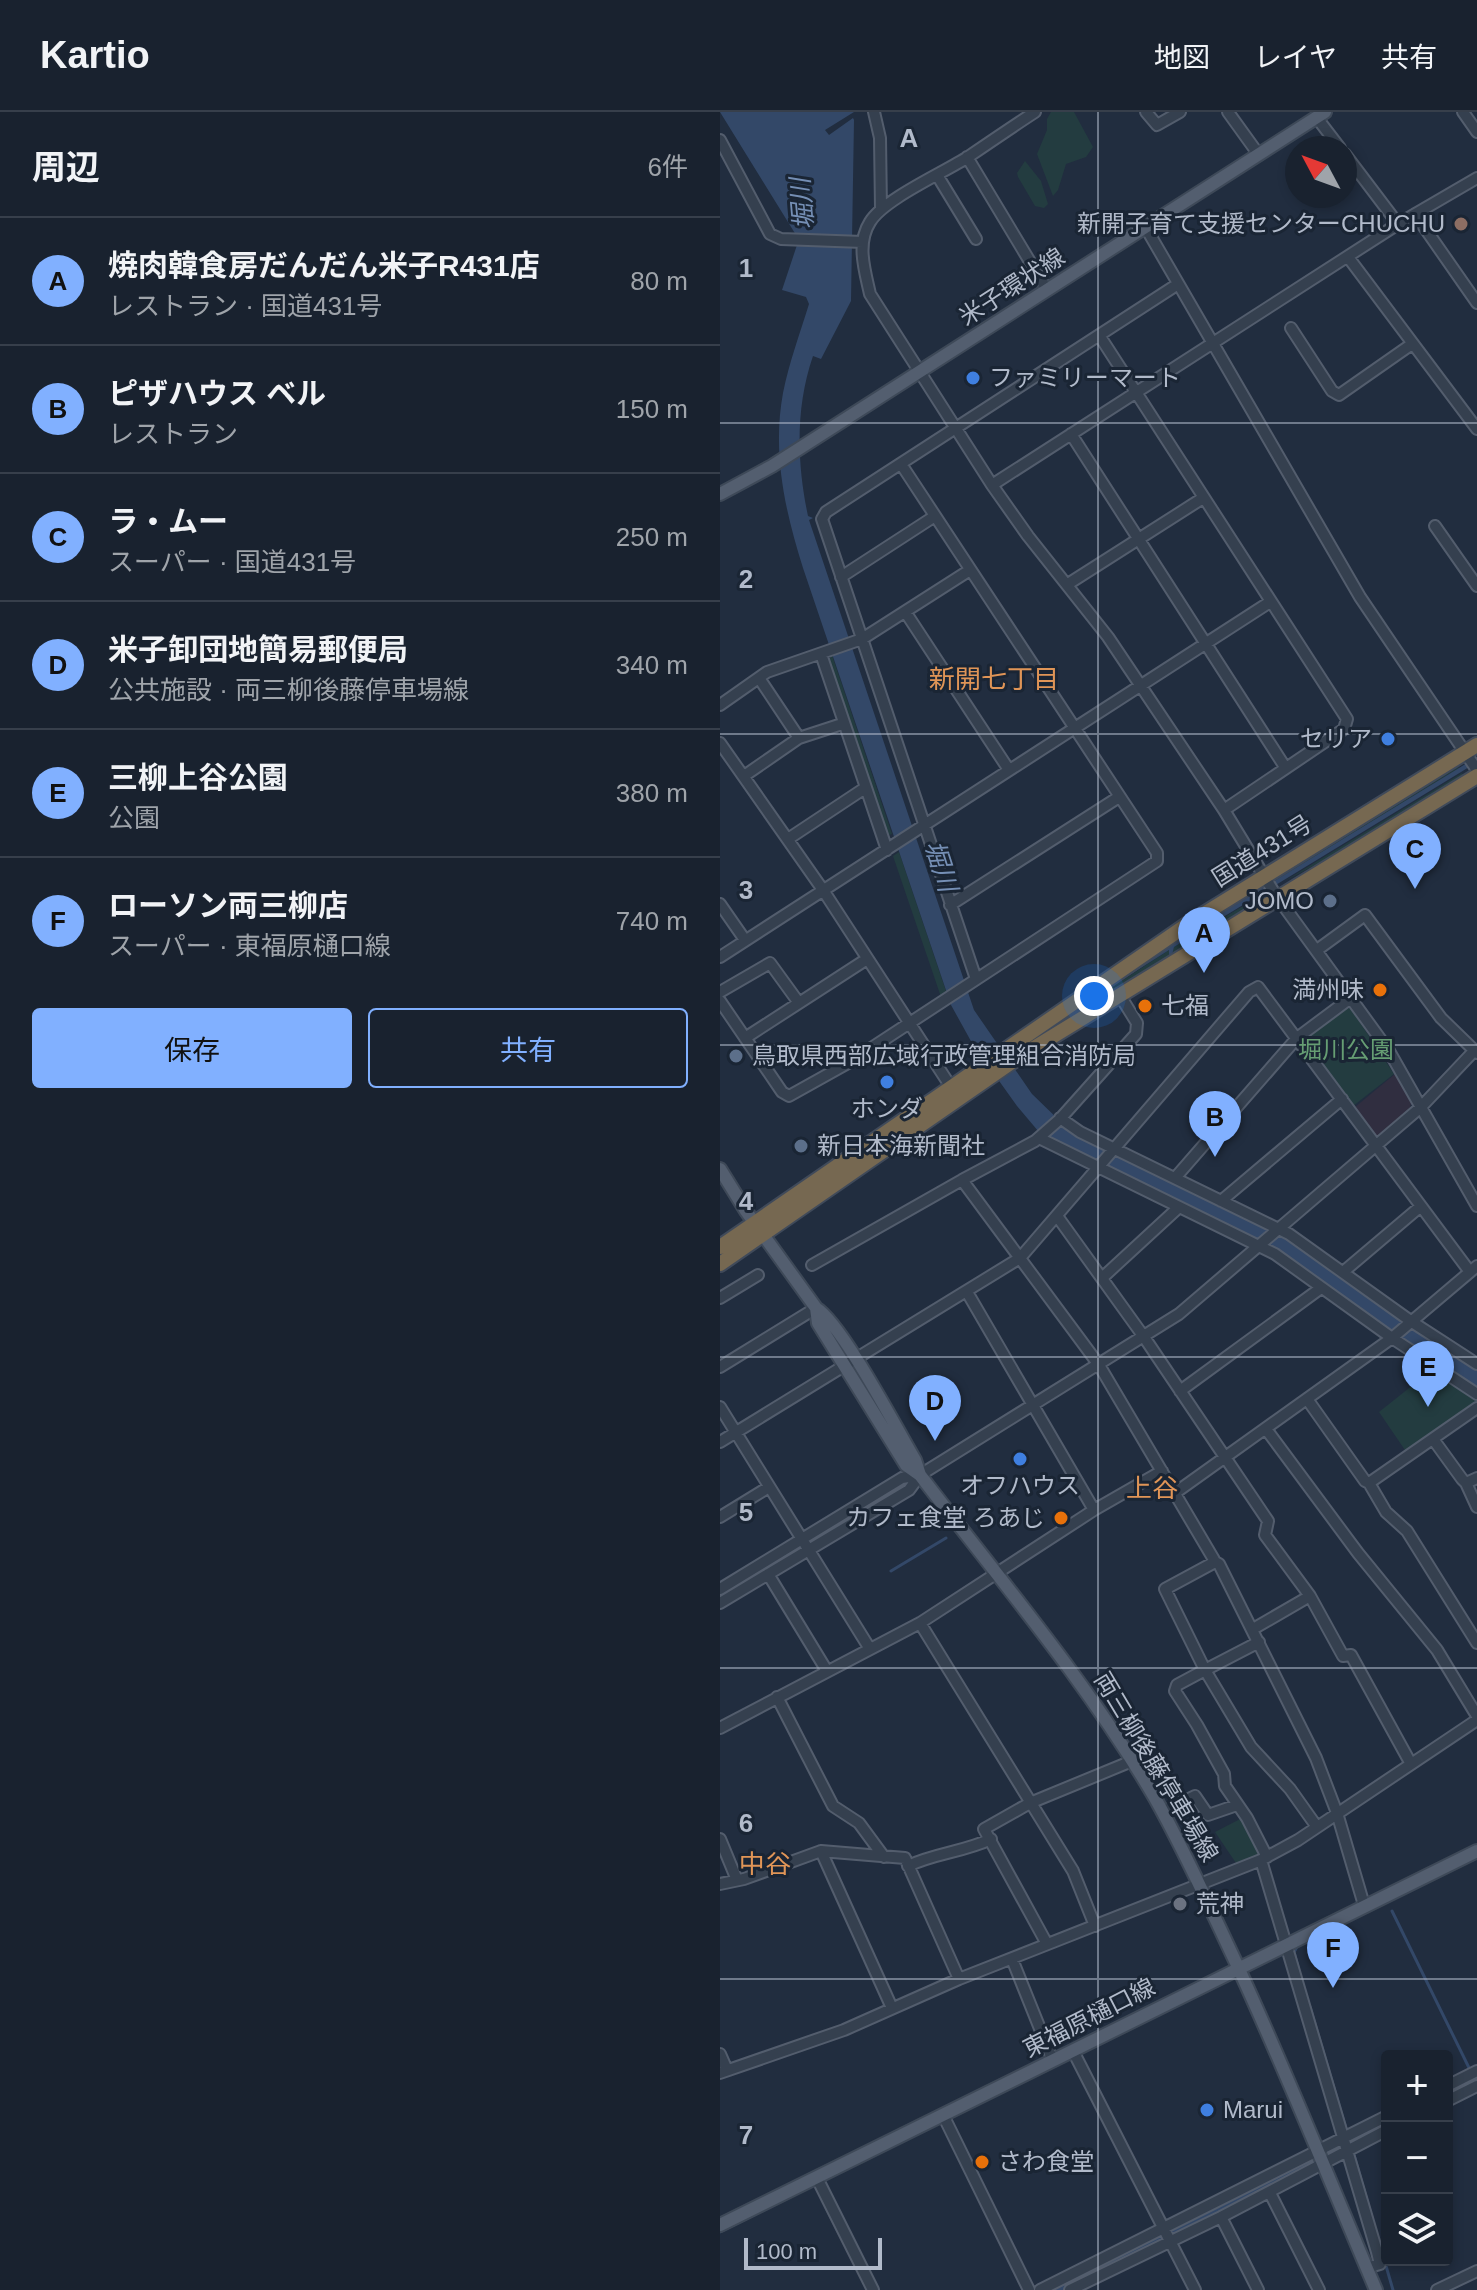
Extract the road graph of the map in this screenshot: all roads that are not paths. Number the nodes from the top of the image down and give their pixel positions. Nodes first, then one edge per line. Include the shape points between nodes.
1 (874, 112) edge
2 (1035, 112) edge
3 (1146, 112) edge
4 (1180, 112) edge
5 (1228, 112) edge
6 (1463, 112) edge
7 (1321, 115) edge
8 (1477, 132) edge
9 (1333, 136) edge
10 (720, 140) edge
11 (1259, 155) junction
12 (967, 157) junction
13 (1357, 170) edge
14 (937, 175) junction
15 (1477, 178) edge
16 (881, 209) junction
17 (1415, 214) junction
18 (1398, 224) junction
19 (1146, 228) junction
20 (976, 239) dead end
21 (858, 242) junction
22 (1348, 257) junction
23 (1178, 284) junction
24 (1047, 290) junction
25 (1477, 303) edge
26 (1291, 328) dead end
27 (1099, 335) junction
28 (1212, 344) junction
29 (1412, 344) junction
30 (918, 374) junction
31 (1136, 392) junction
32 (955, 428) junction
33 (1477, 429) edge
34 (1071, 434) junction
35 (901, 464) junction
36 (992, 485) junction
37 (720, 494) edge
38 (1203, 498) junction
39 (935, 516) junction
40 (1435, 526) dead end
41 (1137, 539) junction
42 (1477, 563) edge
43 (970, 570) junction
44 (1466, 570) junction
45 (841, 577) junction
46 (1068, 584) junction
47 (1477, 586) edge
48 (1270, 602) junction
49 (906, 613) junction
50 (857, 641) junction
51 (1206, 643) junction
52 (825, 652) junction
53 (759, 678) junction
54 (1140, 686) junction
55 (720, 705) edge
56 (842, 724) junction
57 (1075, 728) junction
58 (799, 738) junction
59 (720, 743) edge
60 (1470, 751) edge
61 (1285, 767) junction
62 (1009, 770) junction
63 (1477, 772) edge
64 (744, 776) junction
65 (865, 788) junction
66 (1119, 797) junction
67 (1224, 810) junction
68 (920, 829) junction
69 (788, 839) junction
70 (889, 848) junction
71 (1265, 877) junction
72 (823, 890) junction
73 (1277, 895) junction
74 (720, 904) edge
75 (950, 905) junction
76 (745, 940) junction
77 (1317, 950) junction
78 (720, 957) edge
79 (867, 959) junction
80 (973, 982) junction
81 (720, 992) edge
82 (1119, 994) junction
83 (1352, 997) junction
84 (720, 1001) edge
85 (799, 1003) junction
86 (909, 1024) junction
87 (745, 1038) junction
88 (1297, 1038) junction
89 (1476, 1052) edge
90 (1012, 1053) junction
91 (983, 1072) junction
92 (951, 1087) junction
93 (1342, 1099) junction
94 (1421, 1107) junction
95 (1060, 1119) junction
96 (1040, 1137) junction
97 (1376, 1145) junction
98 (1113, 1148) junction
99 (1096, 1168) junction
100 (720, 1169) edge
101 (1175, 1178) junction
102 (962, 1180) junction
103 (1474, 1192) edge
104 (1221, 1201) junction
105 (1421, 1206) junction
106 (1477, 1206) edge
107 (1178, 1208) junction
108 (1057, 1216) junction
109 (759, 1228) junction
110 (1280, 1229) junction
111 (720, 1247) edge
112 (1257, 1247) junction
113 (1020, 1258) junction
114 (720, 1264) edge
115 (812, 1265) dead end
116 (1473, 1269) edge
117 (1343, 1272) junction
118 (758, 1275) dead end
119 (1102, 1278) junction
120 (1321, 1288) junction
121 (967, 1292) junction
122 (720, 1298) edge
123 (816, 1308) junction
124 (1412, 1322) junction
125 (1144, 1337) junction
126 (1392, 1338) junction
127 (850, 1363) junction
128 (1477, 1364) edge
129 (1099, 1365) junction
130 (720, 1367) edge
131 (1180, 1391) junction
132 (1477, 1394) edge
133 (1307, 1399) junction
134 (1033, 1406) junction
135 (720, 1407) edge
136 (1477, 1408) edge
137 (1266, 1429) junction
138 (735, 1433) junction
139 (1433, 1439) junction
140 (720, 1442) edge
141 (1225, 1457) junction
142 (1162, 1471) junction
143 (920, 1475) junction
144 (1472, 1480) edge
145 (1369, 1483) junction
146 (769, 1487) junction
147 (1175, 1493) junction
148 (1477, 1507) edge
149 (1094, 1510) junction
150 (720, 1517) edge
151 (802, 1539) junction
152 (809, 1550) junction
153 (1215, 1562) junction
154 (768, 1574) junction
155 (996, 1575) junction
156 (720, 1589) edge
157 (1310, 1596) junction
158 (720, 1603) edge
159 (920, 1623) junction
160 (1253, 1629) junction
161 (1259, 1642) junction
162 (1477, 1643) edge
163 (870, 1649) junction
164 (1205, 1670) junction
165 (827, 1671) junction
166 (777, 1697) junction
167 (1477, 1718) edge
168 (720, 1728) edge
169 (1132, 1761) junction
170 (1411, 1764) junction
171 (1030, 1803) junction
172 (1237, 1805) junction
173 (1162, 1812) junction
174 (1337, 1813) junction
175 (1317, 1827) junction
176 (720, 1839) edge
177 (991, 1839) junction
178 (821, 1851) junction
179 (1477, 1851) edge
180 (884, 1857) junction
181 (1264, 1858) junction
182 (908, 1866) junction
183 (737, 1880) junction
184 (720, 1884) edge
185 (1200, 1884) junction
186 (1364, 1905) junction
187 (1095, 1926) junction
188 (1047, 1944) junction
189 (1286, 1944) junction
190 (1012, 1959) junction
191 (1238, 1968) junction
192 (959, 1979) junction
193 (892, 2008) junction
194 (1073, 2051) junction
195 (720, 2054) edge
196 (1053, 2061) junction
197 (1477, 2071) edge
198 (724, 2072) edge
199 (1453, 2083) edge
200 (1477, 2086) edge
201 (1453, 2098) edge
202 (943, 2115) junction
203 (1381, 2120) edge
204 (1381, 2132) edge
205 (1347, 2144) junction
206 (1319, 2159) junction
207 (817, 2178) junction
208 (1270, 2193) junction
209 (1221, 2217) junction
210 (720, 2225) edge
211 (1164, 2229) junction
212 (1170, 2240) junction
213 (1366, 2268) junction
214 (1477, 2271) edge
215 (873, 2290) edge
216 (1029, 2290) edge
217 (1040, 2290) edge
218 (1070, 2290) edge
219 (1195, 2290) edge
220 (1258, 2290) edge
221 (1319, 2290) edge
222 (1376, 2290) edge
223 (1437, 2290) edge

1 - 16 street via 880,138
2 - 12 street
3 - 4 street via 1157,125
5 - 11 street
6 - 8 street
7 - 9 street
7 - 11 main road, 米子環状線
10 - 21 street via 770,234
11 - 19 main road, 米子環状線
12 - 14 street
12 - 24 street
13 - 18 street
14 - 16 street
14 - 20 street
15 - 17 street
16 - 21 street
17 - 18 street
17 - 25 street
18 - 22 street
19 - 23 street
19 - 24 main road, 米子環状線
21 - 30 street via 870,294
22 - 28 street
22 - 29 street
23 - 27 street
23 - 28 street
24 - 30 main road, 米子環状線
26 - 29 street via 1339,395
27 - 31 street
27 - 32 street
28 - 31 street
28 - 60 street via 1360,597
29 - 33 street
30 - 32 street
30 - 37 main road, 米子環状線
31 - 34 street
31 - 38 street
32 - 35 street
32 - 36 street
34 - 36 street
34 - 41 street
35 - 39 street
35 - 45 street via 823,516
36 - 46 street
38 - 41 street
38 - 48 street
39 - 43 street
39 - 45 street
40 - 44 street
41 - 46 street
41 - 51 street
42 - 44 street
43 - 49 street
43 - 57 street
44 - 47 street
45 - 50 street
46 - 54 street
48 - 51 street
48 - 61 street via 1347,719 1344,729
49 - 50 street
49 - 62 street
50 - 52 street
50 - 68 street
51 - 54 street
51 - 61 street
52 - 53 street
52 - 56 street
53 - 55 street
53 - 58 street
54 - 57 street
54 - 67 street
56 - 58 street
56 - 65 street
57 - 62 street
57 - 66 street
58 - 64 street
59 - 64 street
60 - 63 street
60 - 71 highway, 国道431号
61 - 67 street
62 - 68 street
63 - 73 highway, 国道431号
64 - 69 street
65 - 69 street
65 - 70 street
66 - 75 street
66 - 80 street via 1157,853 1155,864
67 - 71 street
68 - 70 street
68 - 75 street
69 - 72 street
70 - 72 street
71 - 73 street
71 - 90 highway, 国道431号 via 1191,922
72 - 76 street
72 - 79 street
73 - 77 street
73 - 82 highway, 国道431号
74 - 76 street
75 - 80 street
76 - 78 street
77 - 83 street
77 - 89 street via 1365,915 1441,1018
79 - 85 street
79 - 86 street
80 - 86 street
81 - 85 street via 770,963
82 - 90 highway, 国道431号
82 - 95 street via 1138,1032
83 - 88 street
83 - 94 street
84 - 87 street
85 - 87 street
86 - 87 street via 789,1096
86 - 92 street
88 - 93 street
88 - 98 street via 1260,988 1254,988
88 - 101 street
89 - 94 street
90 - 91 highway, 国道431号
91 - 92 highway, 国道431号
91 - 109 highway, 国道431号
92 - 109 highway, 国道431号
93 - 97 street
93 - 104 street
94 - 97 street
94 - 103 street
95 - 96 street
95 - 98 street
96 - 99 street
96 - 102 street
97 - 105 street
97 - 110 street
98 - 99 street
98 - 101 street
99 - 107 street
99 - 108 street
100 - 109 main road
101 - 104 street
102 - 113 street
102 - 115 street
103 - 106 street
104 - 110 street
105 - 116 street
105 - 117 street
107 - 112 street
107 - 119 street
108 - 113 street
108 - 119 street
109 - 111 highway, 国道431号
109 - 114 highway, 国道431号
109 - 123 main road, 両三柳後藤停車場線
110 - 112 street
110 - 117 street
112 - 120 street
112 - 125 street
113 - 121 street
113 - 129 street
116 - 124 street
117 - 124 street
118 - 122 street
119 - 125 street
120 - 126 street
120 - 131 street
121 - 127 street
121 - 134 street
123 - 127 main road, 両三柳後藤停車場線 via 818,1323
123 - 130 street
124 - 126 street
124 - 128 street
125 - 129 street
125 - 131 street
126 - 132 street
126 - 133 street
127 - 138 street
127 - 143 main road, 両三柳後藤停車場線 via 906,1465
129 - 134 street
129 - 142 street
131 - 141 street
133 - 137 street
133 - 145 street
134 - 143 street
134 - 149 street
135 - 138 street
136 - 139 street
137 - 141 street
137 - 167 street via 1437,1650
138 - 140 street
138 - 146 street
139 - 144 street
139 - 145 street
141 - 147 street
141 - 157 street via 1268,1521 1265,1535
142 - 147 street
142 - 149 street
143 - 151 street via 902,1478
143 - 152 street via 909,1490
143 - 155 main road, 両三柳後藤停車場線
144 - 148 street
145 - 162 street via 1386,1512 1407,1531
146 - 150 street
146 - 151 street
147 - 153 street
149 - 155 street
151 - 152 street
151 - 156 street
152 - 154 street
152 - 163 street
153 - 160 street
153 - 164 street via 1165,1589
154 - 158 street
154 - 165 street
155 - 159 street
155 - 169 main road, 両三柳後藤停車場線 via 1090,1695
157 - 160 street
157 - 170 street via 1343,1656 1351,1655
159 - 163 street
159 - 171 street
160 - 161 street
161 - 164 street
161 - 174 street
163 - 165 street
164 - 172 street via 1175,1691
164 - 175 street via 1251,1747
165 - 166 street
166 - 168 street
166 - 180 street via 833,1806 859,1823
167 - 170 street
169 - 171 street
169 - 173 main road, 両三柳後藤停車場線
170 - 174 street
171 - 177 street via 986,1826
171 - 187 street via 1073,1871
172 - 173 street via 1208,1815 1195,1796
172 - 181 street
173 - 185 main road, 両三柳後藤停車場線
174 - 175 street
174 - 186 street
175 - 181 street
176 - 183 street
177 - 182 street
177 - 188 street
178 - 180 street
178 - 183 street
178 - 193 street
179 - 186 main road, 東福原樋口線
180 - 182 street via 905,1858
181 - 185 street
181 - 189 street
182 - 192 street
183 - 184 street
185 - 187 street
185 - 191 main road, 両三柳後藤停車場線
186 - 189 main road, 東福原樋口線
187 - 188 street
188 - 190 street
189 - 191 main road, 東福原樋口線
189 - 205 street
190 - 192 street
190 - 196 street
191 - 194 main road, 東福原樋口線
191 - 206 main road, 両三柳後藤停車場線
192 - 193 street
193 - 198 street
194 - 196 main road, 東福原樋口線
194 - 211 street
195 - 198 street
196 - 202 main road, 東福原樋口線
197 - 199 street
200 - 201 street
202 - 207 main road, 東福原樋口線
202 - 216 street
203 - 205 street
204 - 205 street
205 - 206 street
205 - 213 street via 1380,2264
206 - 208 street
206 - 211 street
206 - 213 main road, 両三柳後藤停車場線
207 - 210 main road, 東福原樋口線
207 - 215 street
208 - 209 street
208 - 221 street
209 - 212 street
209 - 220 street
211 - 212 street
211 - 217 street
212 - 218 street
212 - 219 street
213 - 222 main road, 両三柳後藤停車場線
214 - 223 street

